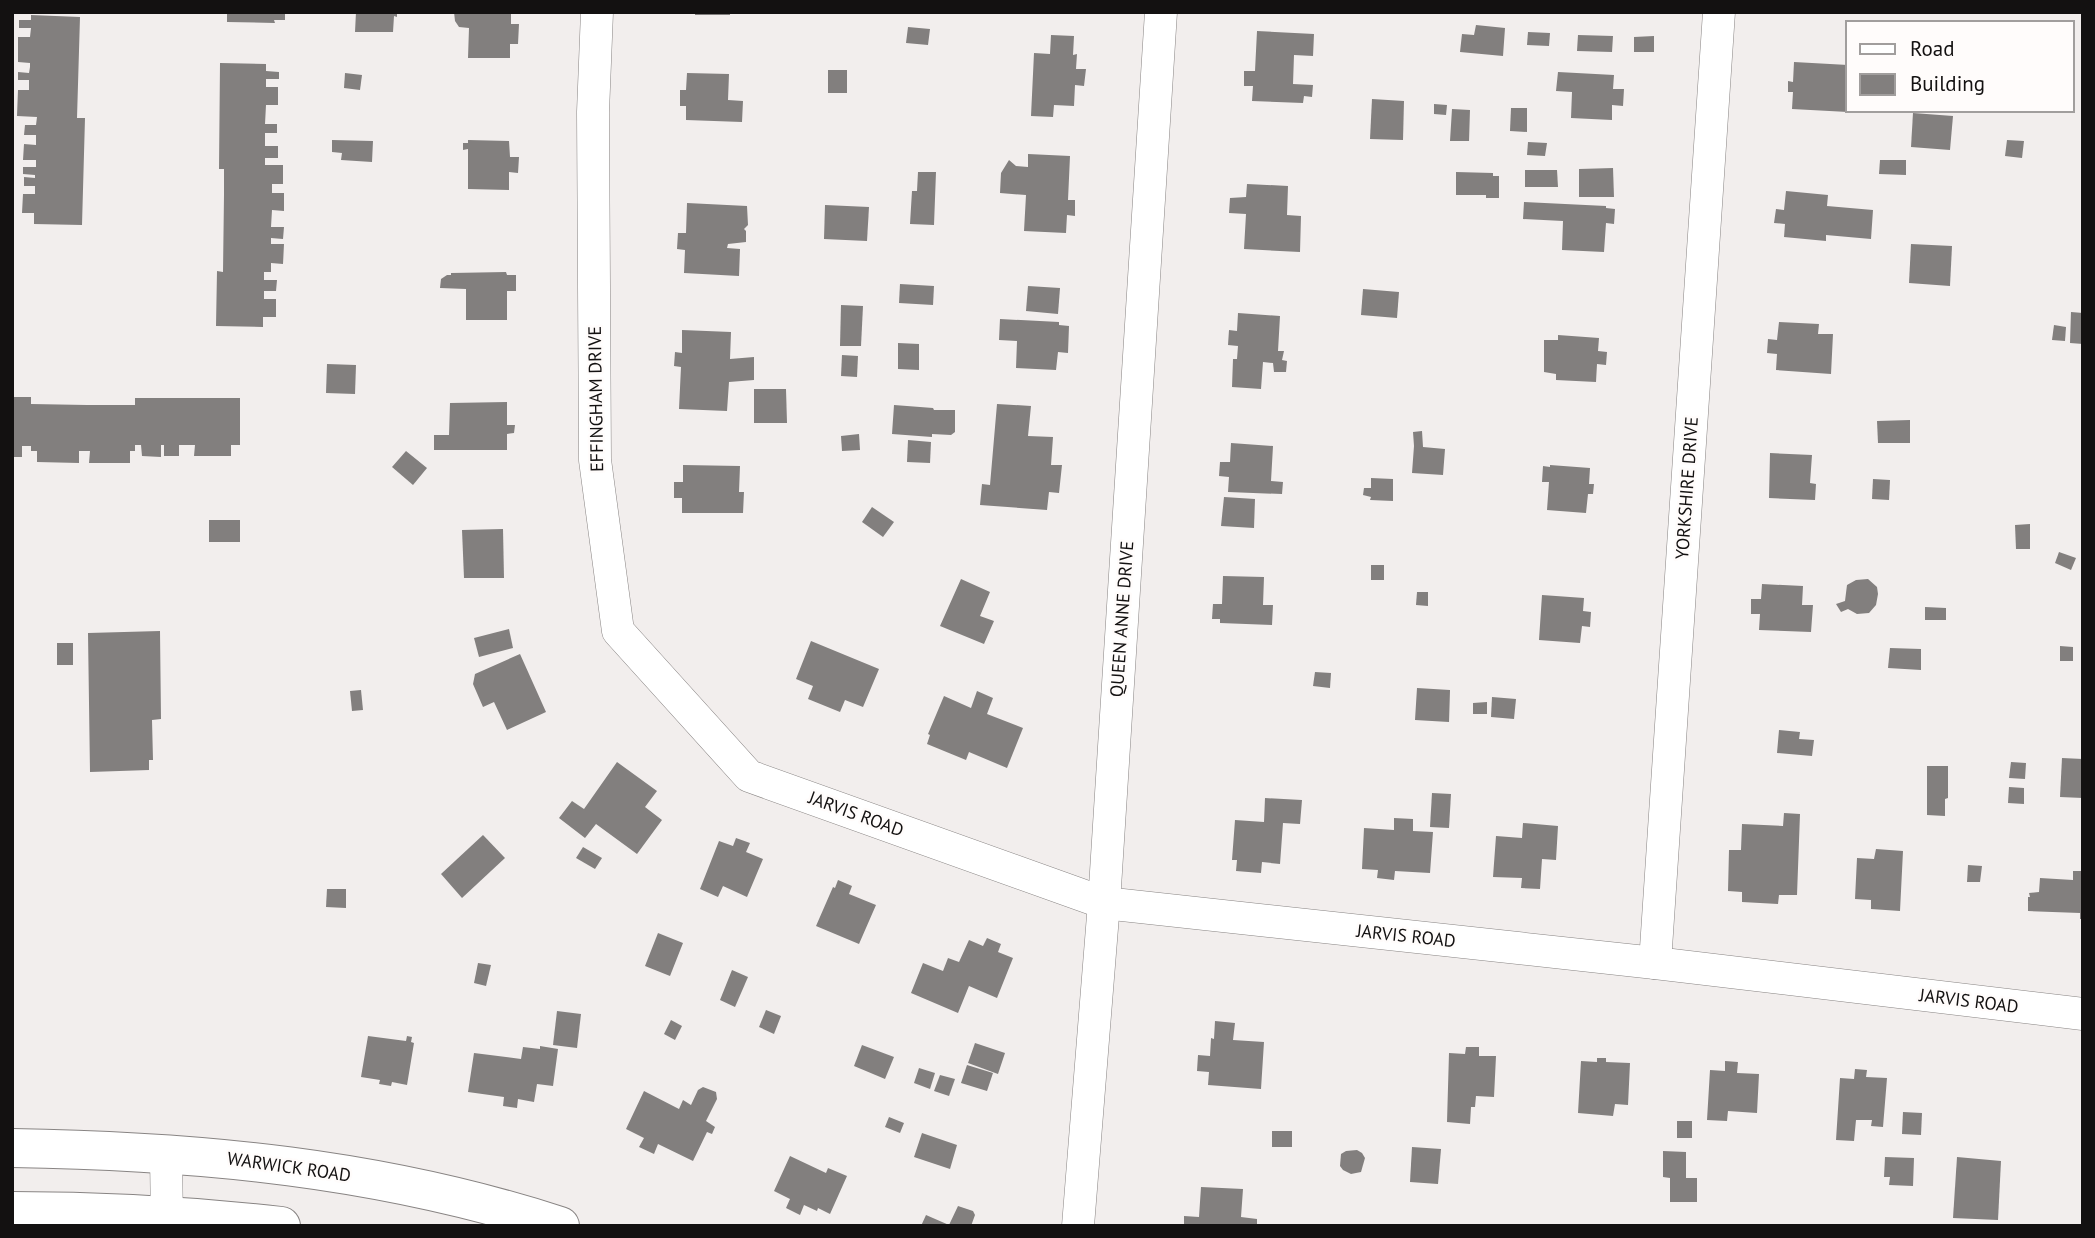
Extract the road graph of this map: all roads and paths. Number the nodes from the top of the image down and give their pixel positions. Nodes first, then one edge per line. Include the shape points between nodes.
1 (597, 12) edge
2 (1161, 12) edge
3 (1719, 12) edge
4 (749, 776) joint
5 (1104, 903) junction
6 (1655, 963) junction
7 (2083, 1014) edge
8 (12, 1148) edge
9 (166, 1153) junction
10 (12, 1210) edge
11 (168, 1221) edge
12 (281, 1226) edge
13 (560, 1226) edge
14 (1078, 1226) edge

1 - 4 street, EFFINGHAM DRIVE via 594,460 618,631
2 - 5 street, QUEEN ANNE DRIVE
3 - 6 street, YORKSHIRE DRIVE
4 - 5 street, JARVIS ROAD
5 - 6 street, JARVIS ROAD
5 - 14 street, QUEEN ANNE DRIVE
6 - 7 street, JARVIS ROAD
8 - 9 main road, WARWICK ROAD
9 - 11 street
9 - 13 main road, WARWICK ROAD via 296,1166 421,1187
10 - 11 main road via 81,1211
11 - 12 main road

